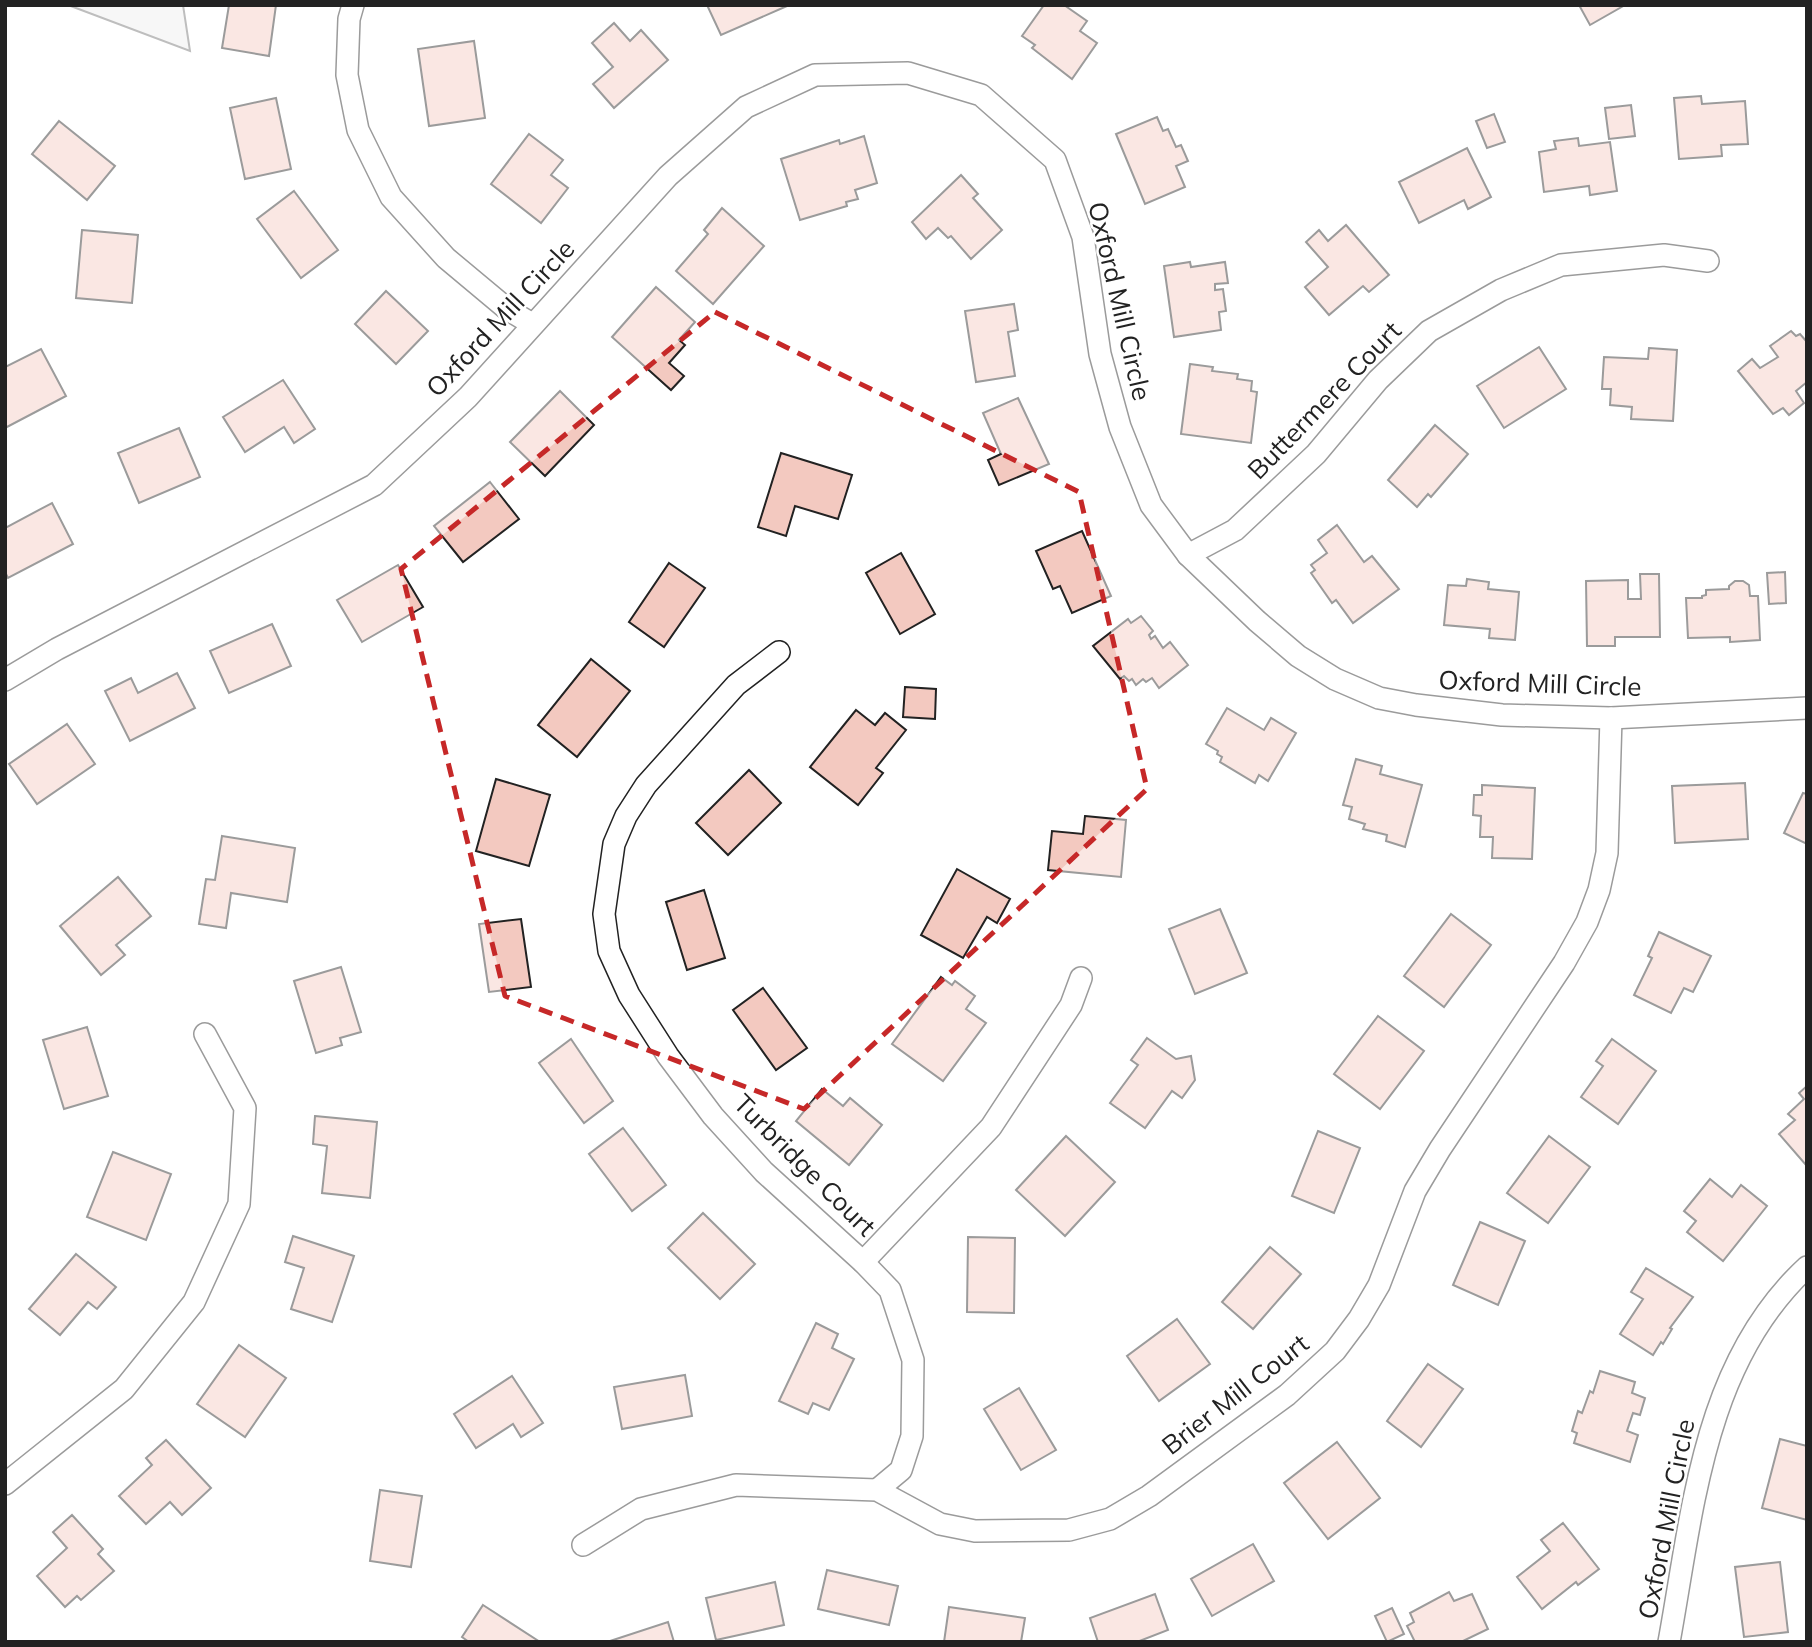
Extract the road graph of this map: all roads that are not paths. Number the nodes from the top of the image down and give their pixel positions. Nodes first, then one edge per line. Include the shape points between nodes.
1 (353, 5) edge
2 (1708, 261) dead end
3 (532, 324) junction
4 (1188, 555) junction
5 (779, 652) dead end
6 (5, 680) edge
7 (1807, 708) edge
8 (1611, 718) junction
9 (1081, 978) dead end
10 (205, 1034) dead end
11 (863, 1262) junction
12 (1807, 1267) edge
13 (5, 1484) edge
14 (877, 1490) junction
15 (583, 1545) dead end
16 (1670, 1642) edge

1 - 3 street via 347,75 358,130 391,197 446,258
2 - 4 street, Buttermere Court via 1664,255 1561,265 1501,290 1429,331 1378,380 1316,454 1235,530
3 - 4 street, Oxford Mill Circle via 668,176 746,107 815,75 908,73 981,95 1055,160 1083,237 1100,354 1120,427 1151,505
3 - 6 street, Oxford Mill Circle via 468,397 374,485
4 - 8 street, Oxford Mill Circle via 1298,656 1379,698 1502,715
5 - 11 street, Turbridge Court via 736,685 646,785 626,816 614,844 608,878 604,914 609,951 629,995 667,1056 713,1116 764,1172
7 - 8 street, Oxford Mill Circle
8 - 14 street, Brier Mill Court via 1607,853 1587,922 1415,1191 1378,1285 1335,1351 1287,1395 1149,1496 1110,1519 1069,1530 975,1531 940,1524
9 - 11 street via 1071,1005 992,1127
10 - 13 street via 245,1108 239,1205 194,1302 124,1389
11 - 14 street, Turbridge Court via 890,1290 913,1360 912,1436 901,1470
12 - 16 street, Oxford Mill Circle via 1762,1318 1717,1410 1703,1453
14 - 15 street, Brier Mill Court via 736,1485 641,1509

